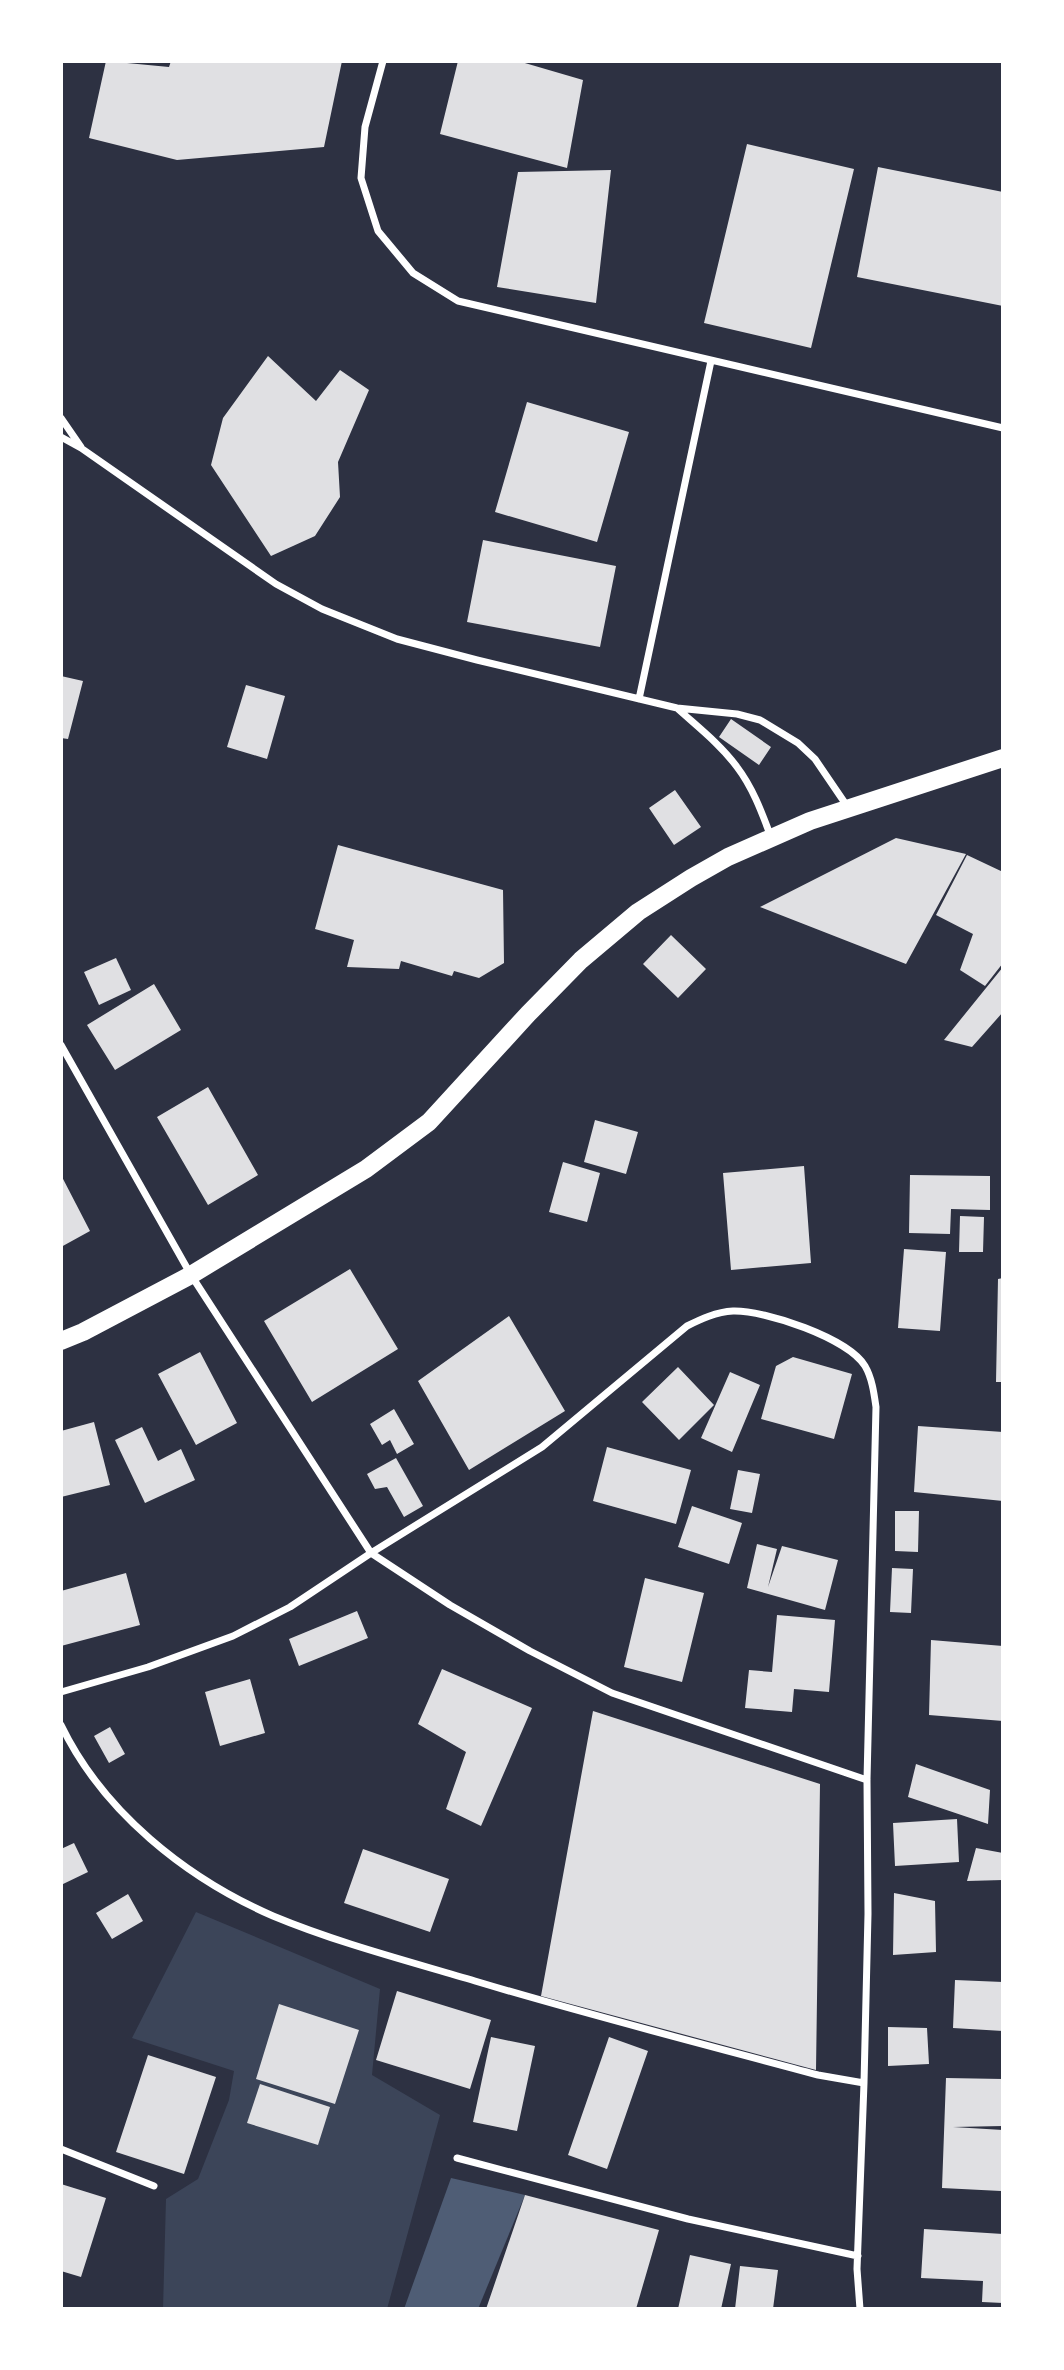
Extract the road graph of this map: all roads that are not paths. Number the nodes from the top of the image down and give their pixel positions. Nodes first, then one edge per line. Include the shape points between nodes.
1 (383, 61) edge
2 (710, 361) junction
3 (61, 418) edge
4 (1003, 428) edge
5 (61, 437) edge
6 (81, 448) junction
7 (639, 699) junction
8 (677, 709) junction
9 (1003, 758) edge
10 (848, 807) junction
11 (771, 837) junction
12 (61, 1045) edge
13 (191, 1275) junction
14 (61, 1341) edge
15 (371, 1553) junction
16 (61, 1692) edge
17 (61, 1725) edge
18 (867, 1780) junction
19 (864, 2083) junction
20 (61, 2149) edge
21 (457, 2158) dead end
22 (154, 2186) dead end
23 (858, 2256) junction
24 (860, 2309) edge

1 - 2 street via 365,127 361,178 378,231 413,273 458,301
2 - 4 street
2 - 7 street
3 - 6 street
5 - 6 street
6 - 7 street via 276,584 322,609 397,639
7 - 8 street
8 - 10 street via 737,714 777,728 815,759
8 - 11 street via 736,764
9 - 10 main road
10 - 11 main road
11 - 13 main road via 691,878 638,912 581,960 429,1122 366,1169
12 - 13 street
13 - 14 main road
13 - 15 street
15 - 16 street via 290,1607 233,1636
15 - 18 street via 461,1611 611,1693
15 - 18 street via 542,1447 687,1326 734,1311 812,1329 843,1345 863,1363 876,1407
17 - 19 street via 75,1754 110,1800 160,1848 213,1884 273,1915 540,2000 817,2075
18 - 19 street
19 - 23 street
20 - 22 street
21 - 23 street via 688,2219
23 - 24 street

